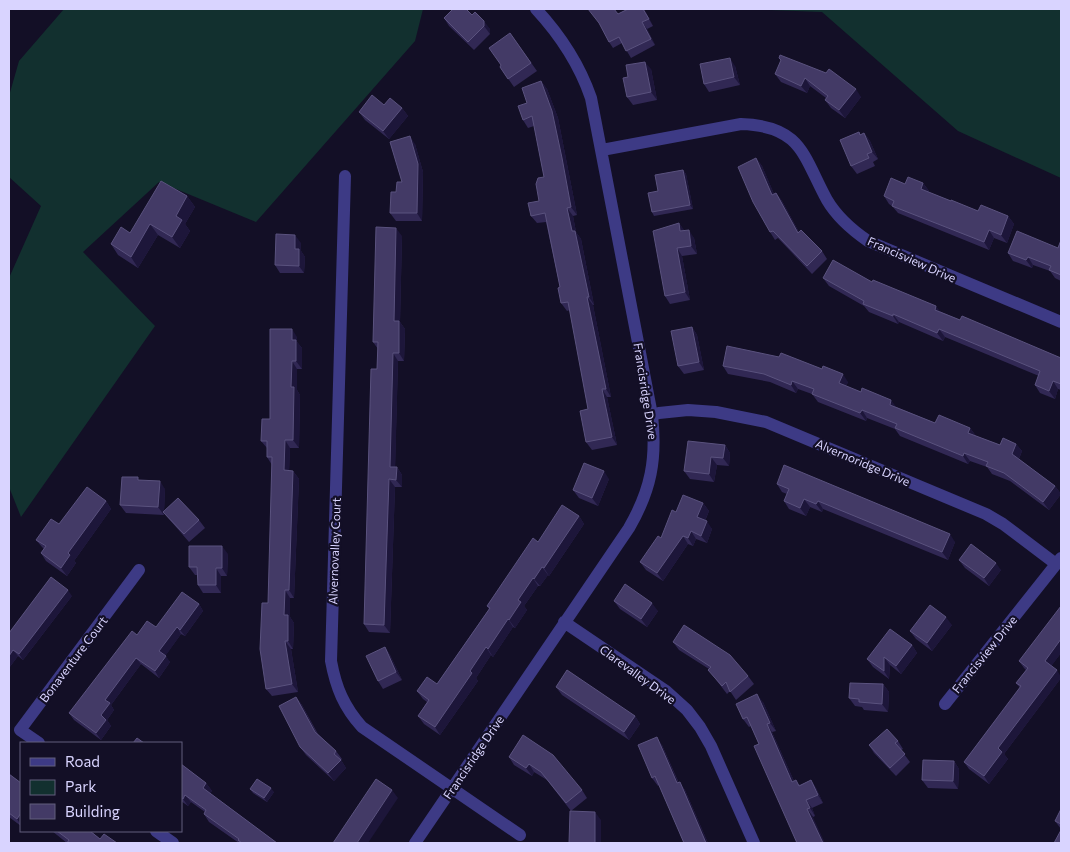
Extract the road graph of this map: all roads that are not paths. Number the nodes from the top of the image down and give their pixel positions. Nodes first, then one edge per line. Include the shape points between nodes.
1 (536, 9) edge
2 (602, 150) junction
3 (345, 176) dead end
4 (1061, 322) edge
5 (652, 415) junction
6 (1059, 561) edge
7 (139, 570) dead end
8 (564, 622) junction
9 (945, 704) dead end
10 (38, 742) edge
11 (451, 789) junction
12 (157, 832) edge
13 (520, 835) dead end
14 (173, 843) edge
15 (415, 843) edge
16 (754, 843) edge

1 - 2 street, Francisridge Drive via 554,28 584,77
2 - 4 street, Francisview Drive via 742,124 771,128 796,143 840,219 862,237
2 - 5 street, Francisridge Drive
3 - 11 street, Alvernovalley Court via 331,661 334,680 341,698 362,728
5 - 6 street, Alvernoridge Drive via 688,410 766,422 986,514
5 - 8 street, Francisridge Drive via 654,458 645,496 629,528
6 - 9 street, Francisview Drive
7 - 10 street, Bonaventure Court via 20,730
8 - 11 street, Francisridge Drive
8 - 16 street, Clarevalley Drive via 666,691 687,710 711,746
11 - 13 street, Alvernovalley Court
11 - 15 street, Francisridge Drive
12 - 14 street

